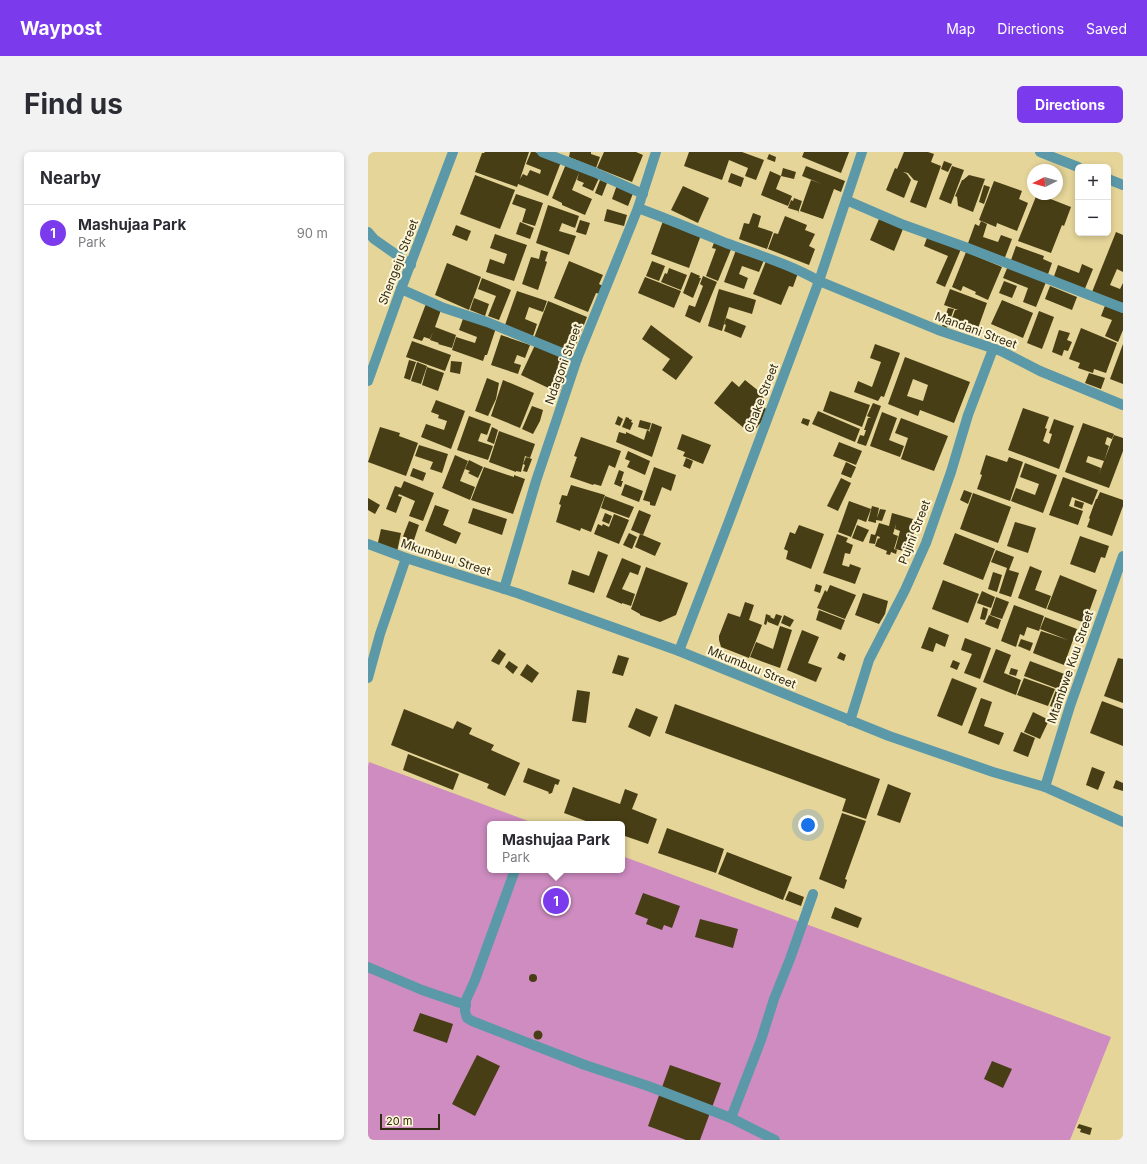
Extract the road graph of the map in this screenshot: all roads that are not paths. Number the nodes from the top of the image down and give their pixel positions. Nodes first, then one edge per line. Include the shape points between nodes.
1 (453, 152) edge
2 (542, 152) edge
3 (656, 152) edge
4 (862, 152) edge
5 (1040, 152) edge
6 (1055, 155) edge
7 (1075, 165) edge
8 (1111, 180) edge
9 (1123, 185) edge
10 (642, 194) junction
11 (846, 200) junction
12 (638, 208) junction
13 (368, 232) edge
14 (411, 265) junction
15 (819, 281) junction
16 (401, 289) junction
17 (1123, 308) edge
18 (993, 349) junction
19 (577, 359) junction
20 (368, 381) edge
21 (1123, 405) edge
22 (368, 544) edge
23 (1123, 556) edge
24 (406, 558) junction
25 (504, 589) junction
26 (679, 651) junction
27 (368, 678) edge
28 (850, 721) junction
29 (1045, 787) junction
30 (1123, 822) edge
31 (514, 873) edge
32 (813, 894) dead end
33 (368, 967) edge
34 (466, 1005) junction
35 (731, 1118) junction
36 (775, 1140) edge

1 - 14 street, Shengeju Street
2 - 10 street
3 - 10 street, Ndagoni Street
4 - 11 street, Chake Street
5 - 6 street
6 - 7 street
8 - 9 street
10 - 12 street, Ndagoni Street
11 - 15 street, Chake Street
11 - 17 street via 904,225
12 - 15 street, Mandani Street via 774,259
12 - 19 street, Ndagoni Street
13 - 14 street
14 - 16 street, Shengeju Street
15 - 18 street, Mandani Street via 938,330
15 - 26 street, Chake Street
16 - 19 street
16 - 20 street, Shengeju Street
18 - 21 street, Mandani Street
18 - 28 street, Pujini Street via 968,414 926,543 869,660
19 - 25 street, Ndagoni Street via 536,481
22 - 24 street, Mkumbuu Street
23 - 29 street, Mtambwe Kuu Street via 1072,699
24 - 25 street, Mkumbuu Street
24 - 27 street
25 - 26 street, Mkumbuu Street
26 - 28 street, Mkumbuu Street
28 - 29 street, Mkumbuu Street
29 - 30 street, Mkumbuu Street
31 - 34 street
32 - 35 street
33 - 34 street
34 - 35 street via 467,1018 472,1021
35 - 36 street

